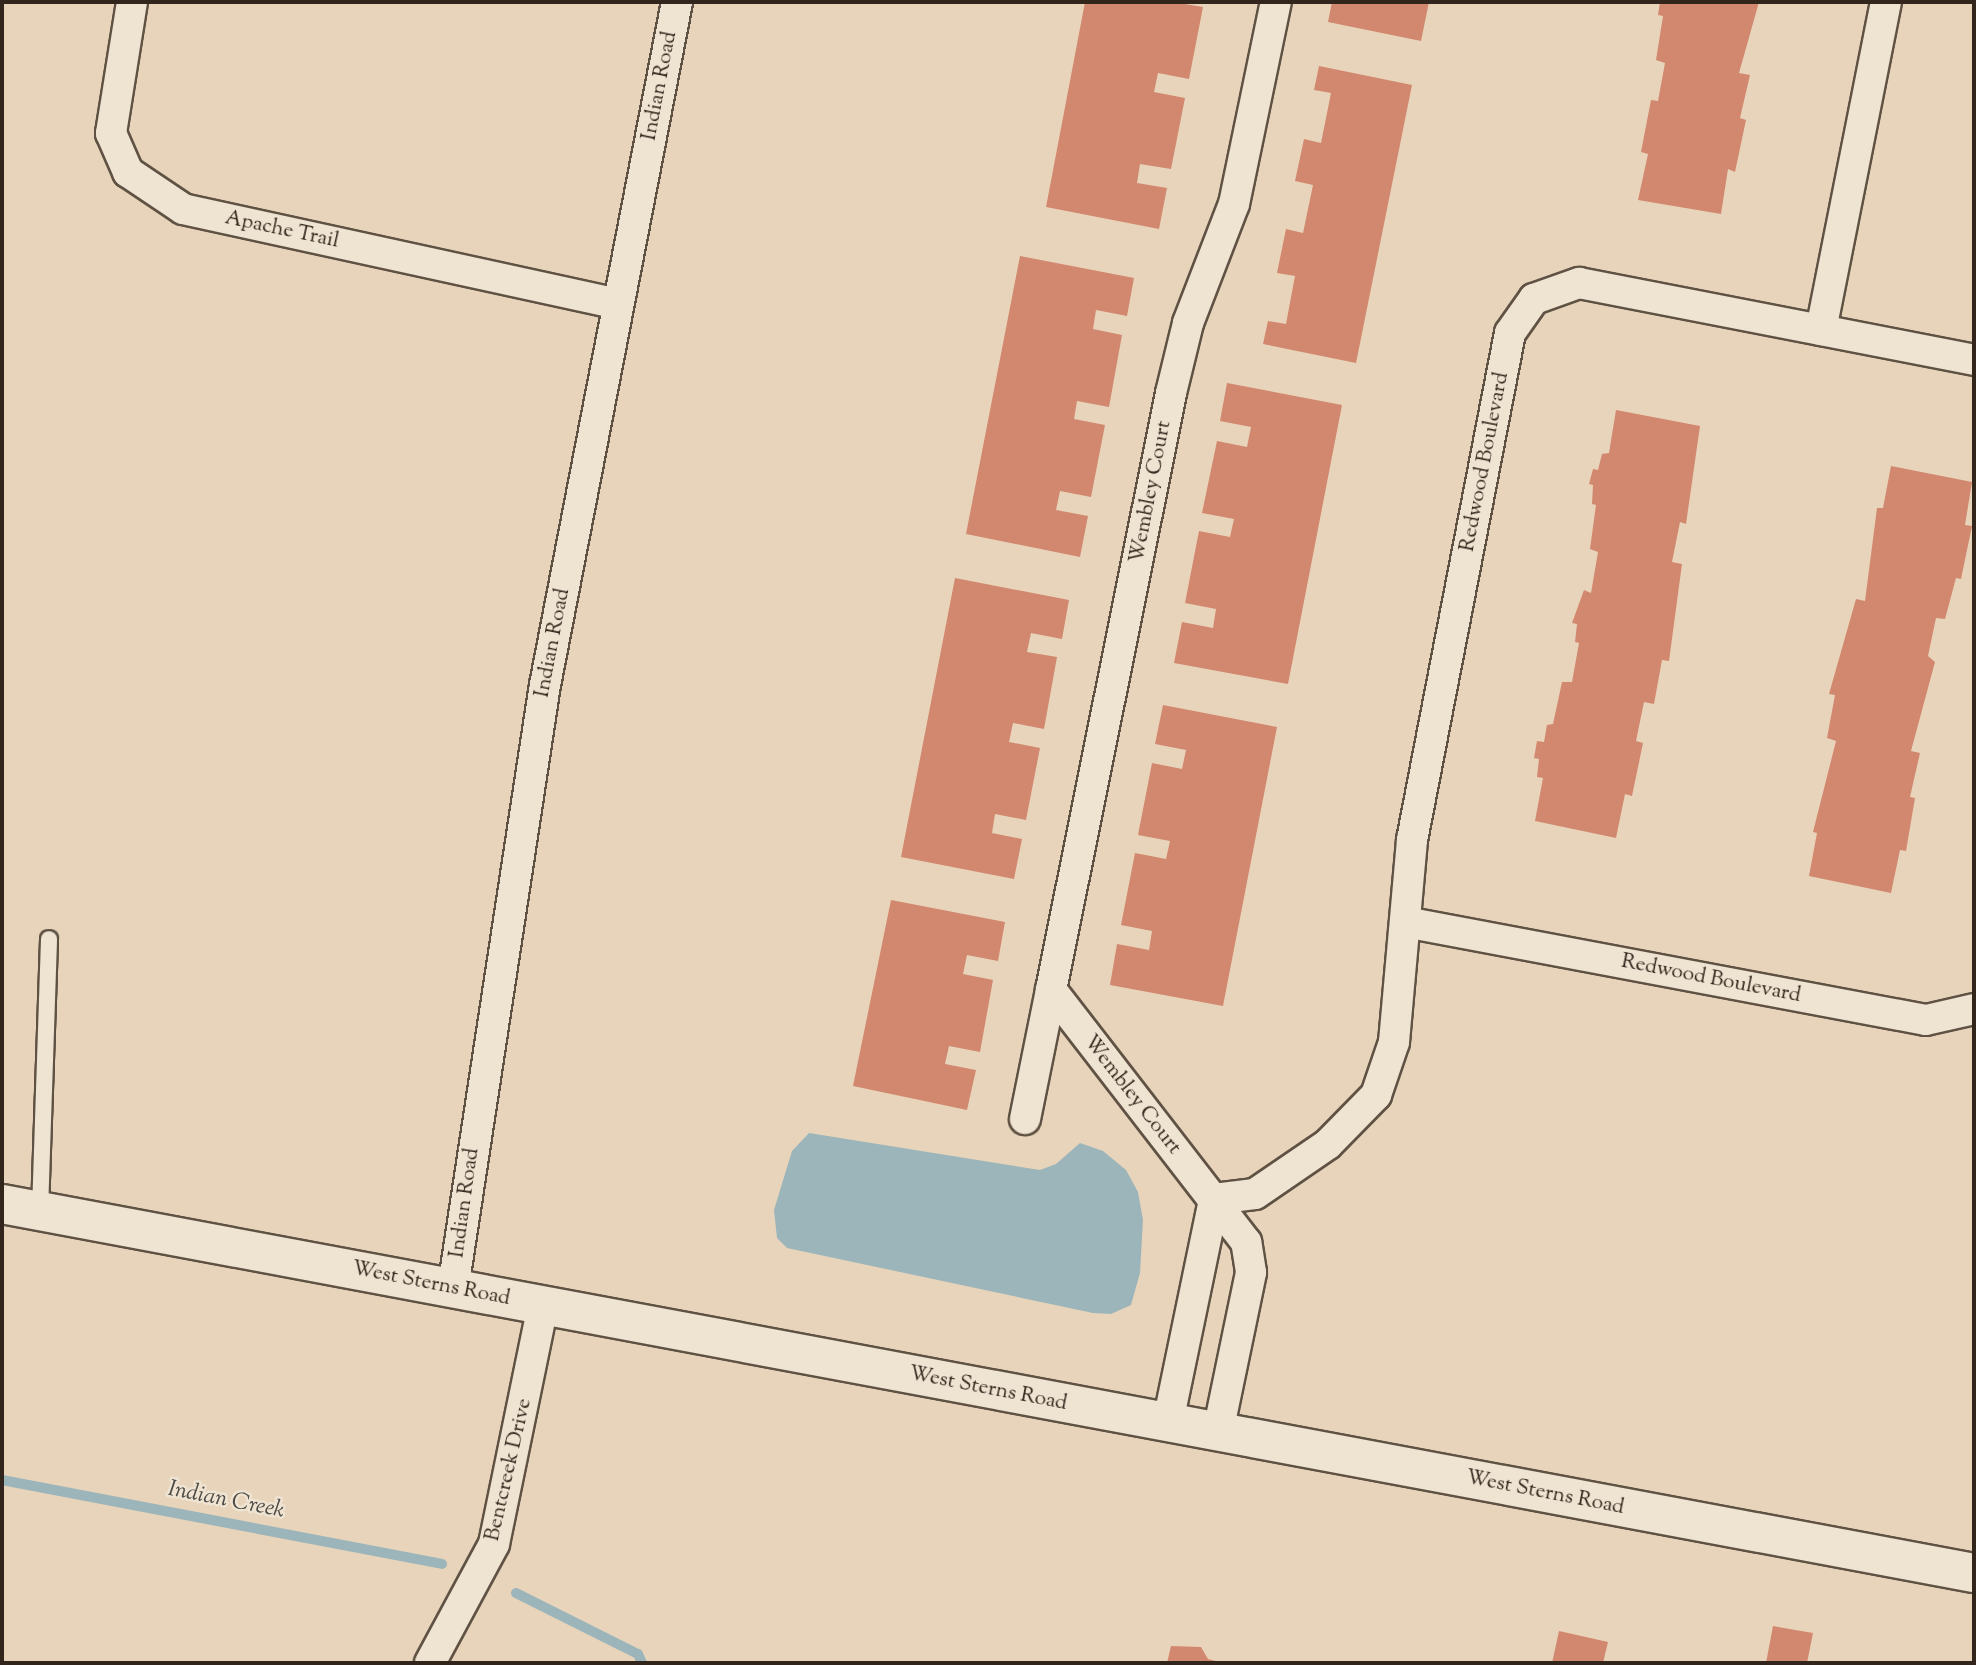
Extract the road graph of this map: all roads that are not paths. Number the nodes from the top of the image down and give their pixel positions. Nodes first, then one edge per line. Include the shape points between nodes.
1 (132, 2) edge
2 (677, 2) edge
3 (1276, 2) edge
4 (1886, 2) edge
5 (617, 304) junction
6 (1821, 330) junction
7 (1974, 360) edge
8 (1405, 922) junction
9 (49, 939) dead end
10 (1051, 990) junction
11 (1974, 1009) edge
12 (1025, 1119) dead end
13 (1214, 1199) junction
14 (2, 1204) edge
15 (40, 1211) junction
16 (453, 1288) junction
17 (542, 1305) junction
18 (1168, 1422) junction
19 (1219, 1432) junction
20 (1974, 1573) edge
21 (429, 1663) edge

1 - 5 street, Apache Trail via 111,133 128,172 183,209
2 - 5 street, Indian Road
3 - 10 street, Wembley Court via 1234,204 1188,323 1171,393
4 - 6 street
5 - 16 street, Indian Road via 523,811
6 - 7 street, Redwood Boulevard
6 - 8 street, Redwood Boulevard via 1579,283 1534,299 1507,347 1412,840
8 - 11 street, Redwood Boulevard via 1926,1020
8 - 13 street, Redwood Boulevard via 1394,1042 1376,1095 1328,1144 1255,1194
9 - 15 lane
10 - 12 street, Wembley Court
10 - 13 street, Wembley Court
13 - 18 street
13 - 19 street, Wembley Court via 1247,1242 1251,1259
14 - 15 main road, West Sterns Road
15 - 16 main road, West Sterns Road
16 - 17 main road, West Sterns Road
17 - 18 main road, West Sterns Road
17 - 21 street, Bentcreek Drive via 494,1544
18 - 19 main road, West Sterns Road
19 - 20 main road, West Sterns Road

